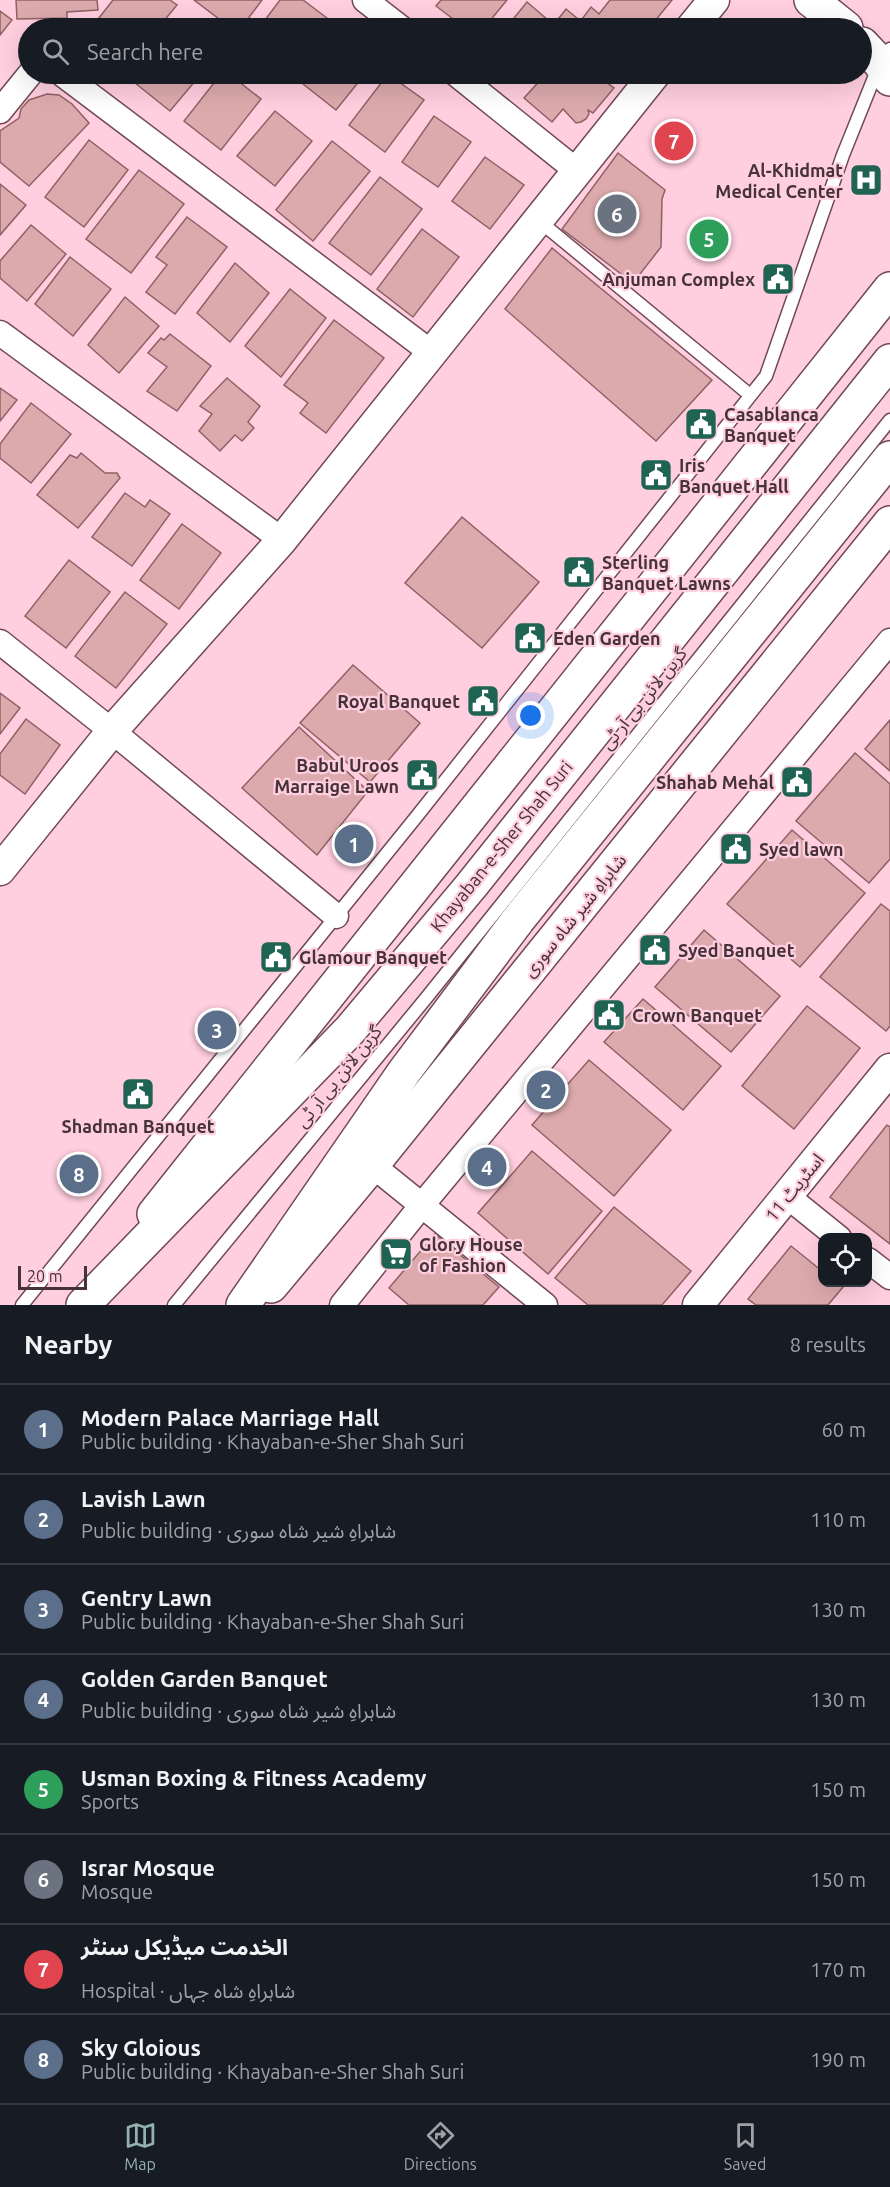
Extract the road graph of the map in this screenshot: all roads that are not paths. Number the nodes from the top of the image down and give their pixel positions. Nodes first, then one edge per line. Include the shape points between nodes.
1 (365, 0) edge
2 (714, 0) edge
3 (811, 0) edge
4 (388, 18) edge
5 (699, 18) edge
6 (834, 18) edge
7 (880, 59) edge
8 (872, 80) edge
9 (22, 84) edge
10 (75, 84) edge
11 (468, 84) edge
12 (647, 84) edge
13 (870, 84) edge
14 (0, 111) edge
15 (577, 171) junction
16 (537, 220) junction
17 (890, 289) edge
18 (0, 333) edge
19 (432, 353) junction
20 (890, 361) edge
21 (750, 395) junction
22 (890, 420) edge
23 (890, 458) edge
24 (890, 523) edge
25 (282, 540) junction
26 (890, 641) edge
27 (0, 642) edge
28 (112, 730) junction
29 (0, 870) edge
30 (336, 916) junction
31 (890, 1069) edge
32 (372, 1165) junction
33 (787, 1196) junction
34 (422, 1205) junction
35 (833, 1233) edge
36 (872, 1264) edge
37 (890, 1277) edge
38 (22, 1305) edge
39 (82, 1305) edge
40 (174, 1305) edge
41 (243, 1305) edge
42 (256, 1305) edge
43 (342, 1305) edge
44 (545, 1305) edge
45 (698, 1305) edge

1 - 4 street
2 - 5 street
3 - 6 main road
7 - 8 lane
9 - 14 street
10 - 19 street
11 - 15 street
12 - 15 street
13 - 21 lane via 766,376
15 - 16 street
16 - 19 street
16 - 21 lane
17 - 39 main road
18 - 25 street
19 - 25 street
20 - 39 main road, Khayaban-e-Sher Shah Suri via 471,886 350,1030
21 - 30 lane
22 - 40 lane, گرین لائن بی آر ٹی
23 - 41 main road via 518,920 404,1071
24 - 32 main road, شاہراہِ شیر شاہ سوری
25 - 28 street
26 - 34 street
27 - 28 street
28 - 29 street
28 - 30 street
30 - 38 lane
31 - 33 street, اسٹریٹ 11
32 - 34 street
32 - 42 main road, شاہراہِ شیر شاہ سوری
33 - 35 street
33 - 45 street, اسٹریٹ 11
34 - 43 street
34 - 44 street
36 - 37 street

